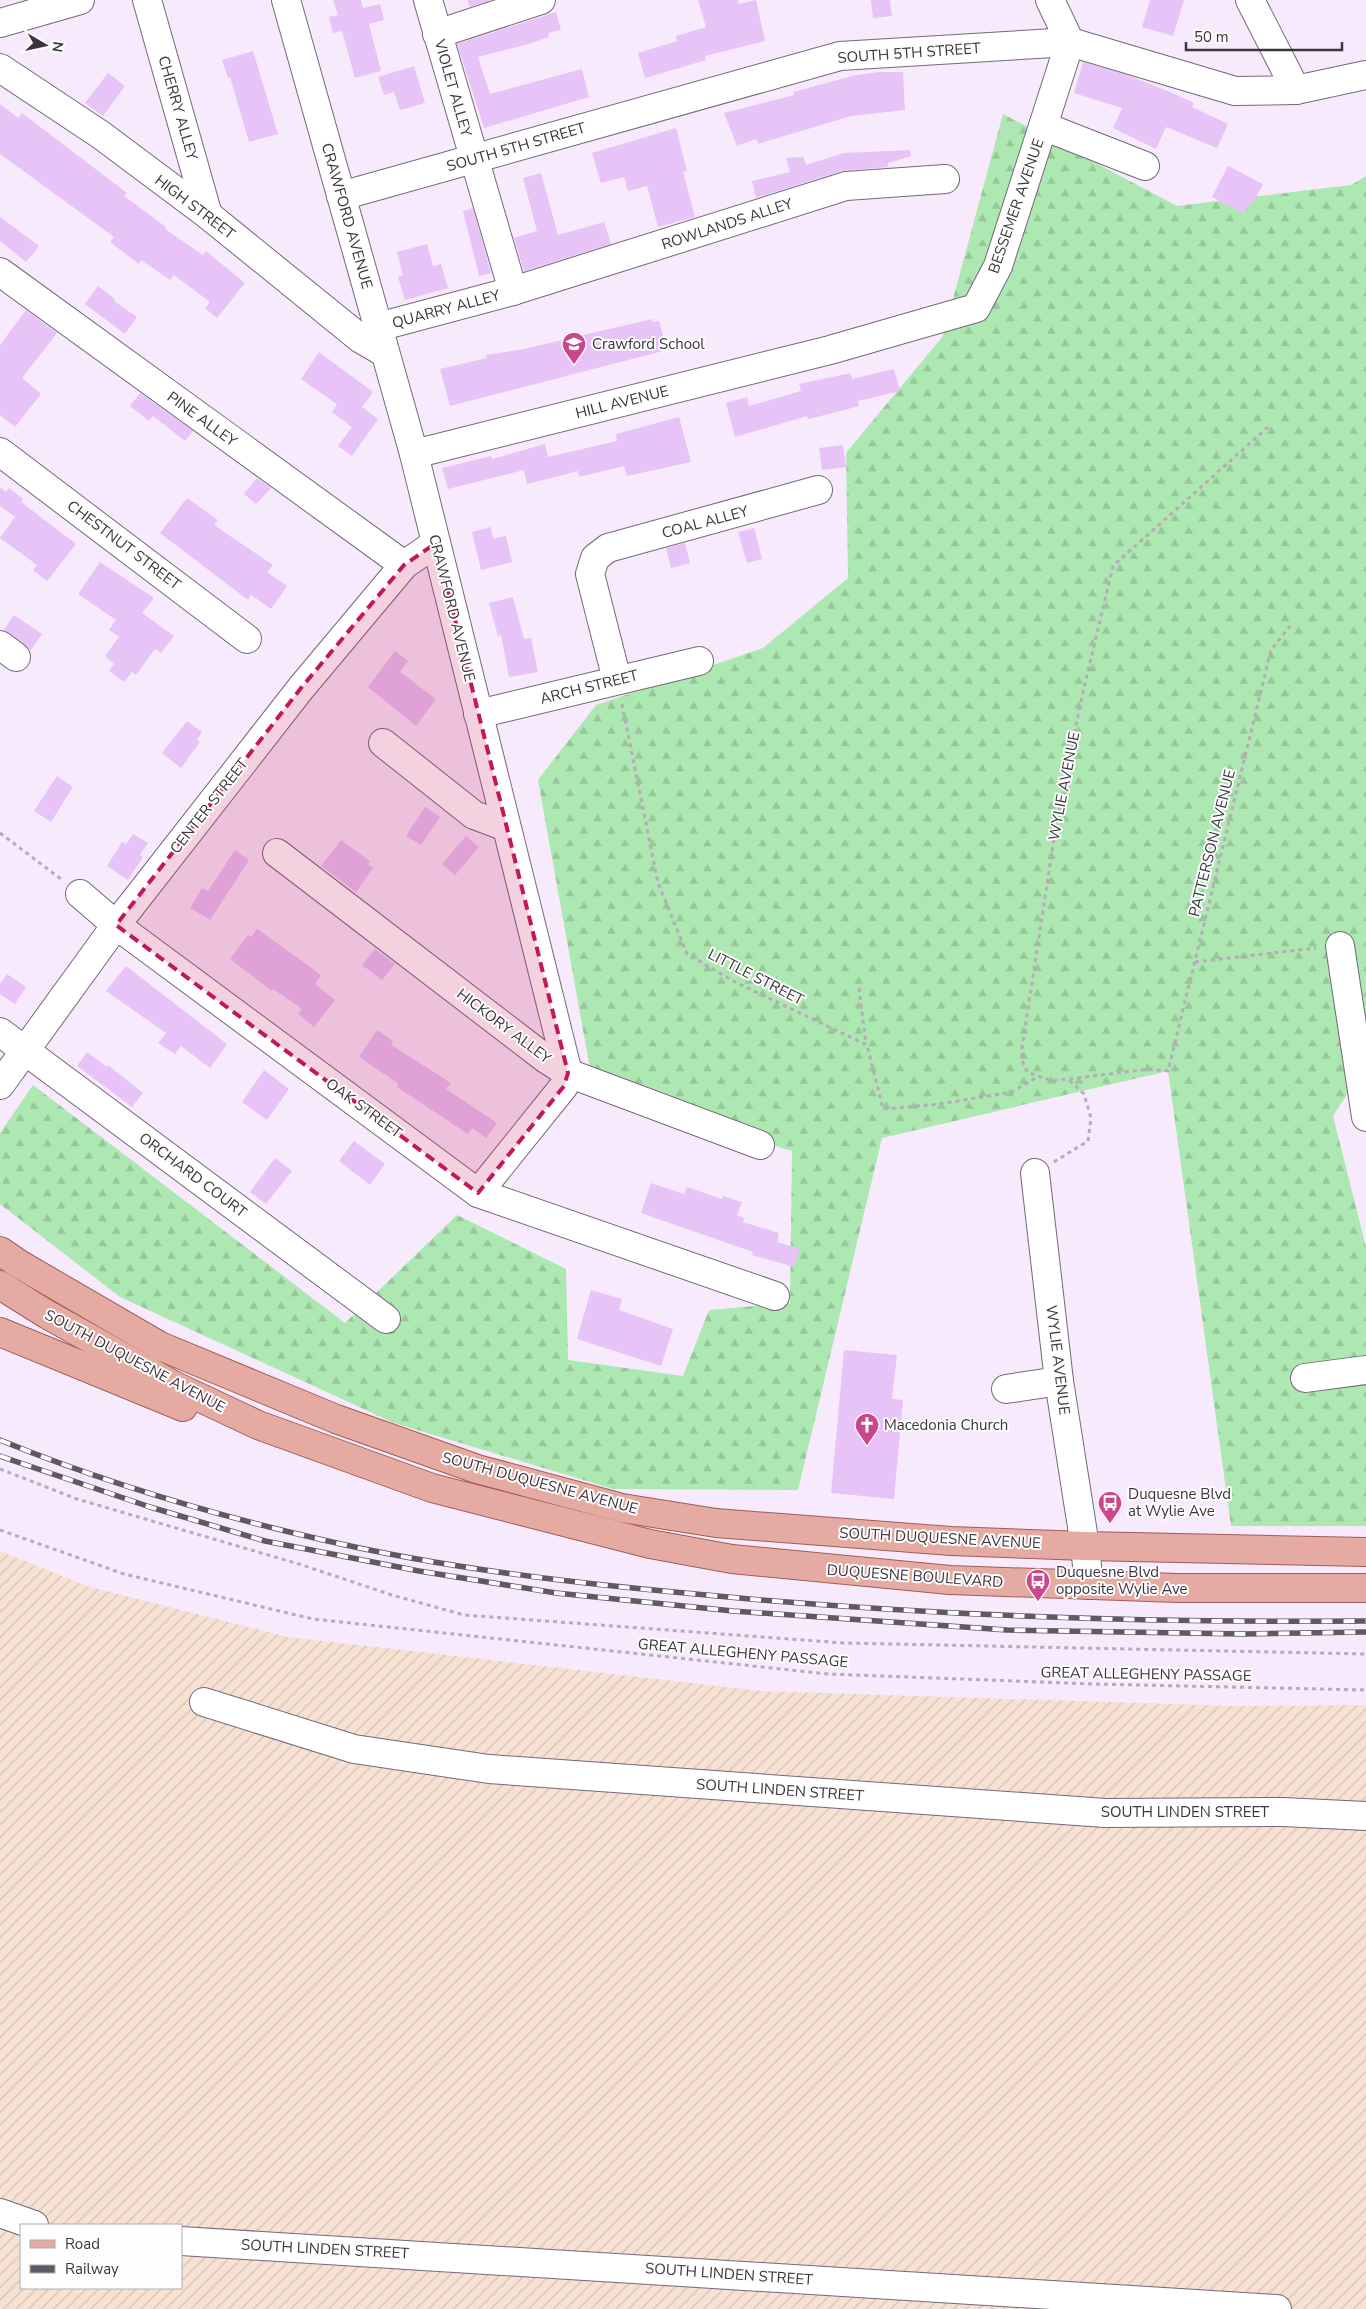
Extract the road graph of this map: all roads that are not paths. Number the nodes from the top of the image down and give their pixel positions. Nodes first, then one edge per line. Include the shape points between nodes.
1 (80, 0) edge
2 (147, 0) edge
3 (286, 0) edge
4 (428, 0) edge
5 (542, 0) edge
6 (1050, 0) edge
7 (1250, 0) edge
8 (26, 7) edge
9 (0, 23) edge
10 (437, 34) junction
11 (1070, 42) junction
12 (0, 68) edge
13 (1366, 75) edge
14 (1296, 90) junction
15 (1043, 126) junction
16 (473, 160) junction
17 (1145, 166) dead end
18 (944, 179) dead end
19 (341, 196) junction
20 (208, 215) junction
21 (0, 272) edge
22 (513, 291) junction
23 (378, 327) junction
24 (830, 350) joint
25 (385, 353) junction
26 (0, 452) edge
27 (414, 454) junction
28 (818, 490) dead end
29 (436, 544) junction
30 (404, 565) junction
31 (247, 639) dead end
32 (699, 661) dead end
33 (617, 680) junction
34 (478, 714) junction
35 (383, 743) dead end
36 (506, 827) junction
37 (278, 853) dead end
38 (80, 894) road end
39 (116, 925) junction
40 (1340, 946) road end
41 (0, 1032) edge
42 (24, 1050) junction
43 (568, 1073) junction
44 (1364, 1083) edge
45 (0, 1085) edge
46 (1366, 1117) edge
47 (760, 1145) dead end
48 (1035, 1173) road end
49 (478, 1193) junction
50 (0, 1251) edge
51 (0, 1285) edge
52 (775, 1296) dead end
53 (386, 1319) dead end
54 (0, 1332) edge
55 (1366, 1370) edge
56 (1305, 1378) dead end
57 (1059, 1381) junction
58 (1006, 1389) dead end
59 (432, 1488) junction
60 (587, 1529) joint
61 (1085, 1546) junction
62 (1366, 1552) edge
63 (1089, 1585) junction
64 (1366, 1588) edge
65 (204, 1702) dead end
66 (1366, 1816) edge
67 (0, 2214) edge
68 (31, 2224) edge
69 (182, 2241) edge
70 (1277, 2309) edge

1 - 8 street
2 - 20 street, CHERRY ALLEY
3 - 19 street, CRAWFORD AVENUE
4 - 10 street, VIOLET ALLEY
5 - 10 street
6 - 11 street
7 - 14 street
8 - 9 street
10 - 16 street, VIOLET ALLEY
11 - 14 street, SOUTH 5TH STREET via 1235,91
11 - 15 street, BESSEMER AVENUE
11 - 16 street, SOUTH 5TH STREET via 840,56
12 - 20 street, HIGH STREET via 101,135
13 - 14 street, SOUTH 5TH STREET
15 - 17 street
15 - 24 street, BESSEMER AVENUE via 998,266 976,308
16 - 19 street, SOUTH 5TH STREET
16 - 22 street, VIOLET ALLEY
18 - 22 street, ROWLANDS ALLEY via 846,186
19 - 23 street, CRAWFORD AVENUE
20 - 25 street, HIGH STREET via 361,339
21 - 30 street, PINE ALLEY
22 - 23 street, QUARRY ALLEY
23 - 25 street, CRAWFORD AVENUE
24 - 27 street, HILL AVENUE
25 - 27 street, CRAWFORD AVENUE
26 - 31 street, CHESTNUT STREET
27 - 29 street, CRAWFORD AVENUE
28 - 33 street, COAL ALLEY via 608,548 595,558 590,574
29 - 30 street, CENTER STREET
29 - 34 street, CRAWFORD AVENUE
30 - 39 street, CENTER STREET via 301,688
32 - 33 street, ARCH STREET
33 - 34 street, ARCH STREET
34 - 36 street, CRAWFORD AVENUE
35 - 36 street via 474,815
36 - 43 street, CRAWFORD AVENUE
37 - 43 street, HICKORY ALLEY
38 - 39 street, OAK STREET
39 - 42 street, CENTER STREET
39 - 49 street, OAK STREET
40 - 44 street
41 - 42 street, ORCHARD COURT
42 - 45 street, CENTER STREET
42 - 53 street, ORCHARD COURT
43 - 47 street, HICKORY ALLEY
43 - 49 street via 564,1086
44 - 46 street
48 - 57 street, WYLIE AVENUE
49 - 52 street, OAK STREET
50 - 61 main road, SOUTH DUQUESNE AVENUE via 160,1346 336,1419 477,1469 622,1508 716,1523 951,1541
51 - 59 main road, SOUTH DUQUESNE AVENUE via 183,1390 258,1425
54 - 59 main road via 240,1430
55 - 56 street
57 - 58 street
57 - 61 street, WYLIE AVENUE
59 - 60 main road, SOUTH DUQUESNE AVENUE
60 - 63 main road, DUQUESNE BOULEVARD via 732,1559 817,1569 950,1580
61 - 62 main road, SOUTH DUQUESNE AVENUE
61 - 63 street, WYLIE AVENUE
63 - 64 main road, DUQUESNE BOULEVARD
65 - 66 street, SOUTH LINDEN STREET via 354,1749 489,1769 1104,1813 1282,1812
67 - 68 street
69 - 70 street, SOUTH LINDEN STREET

